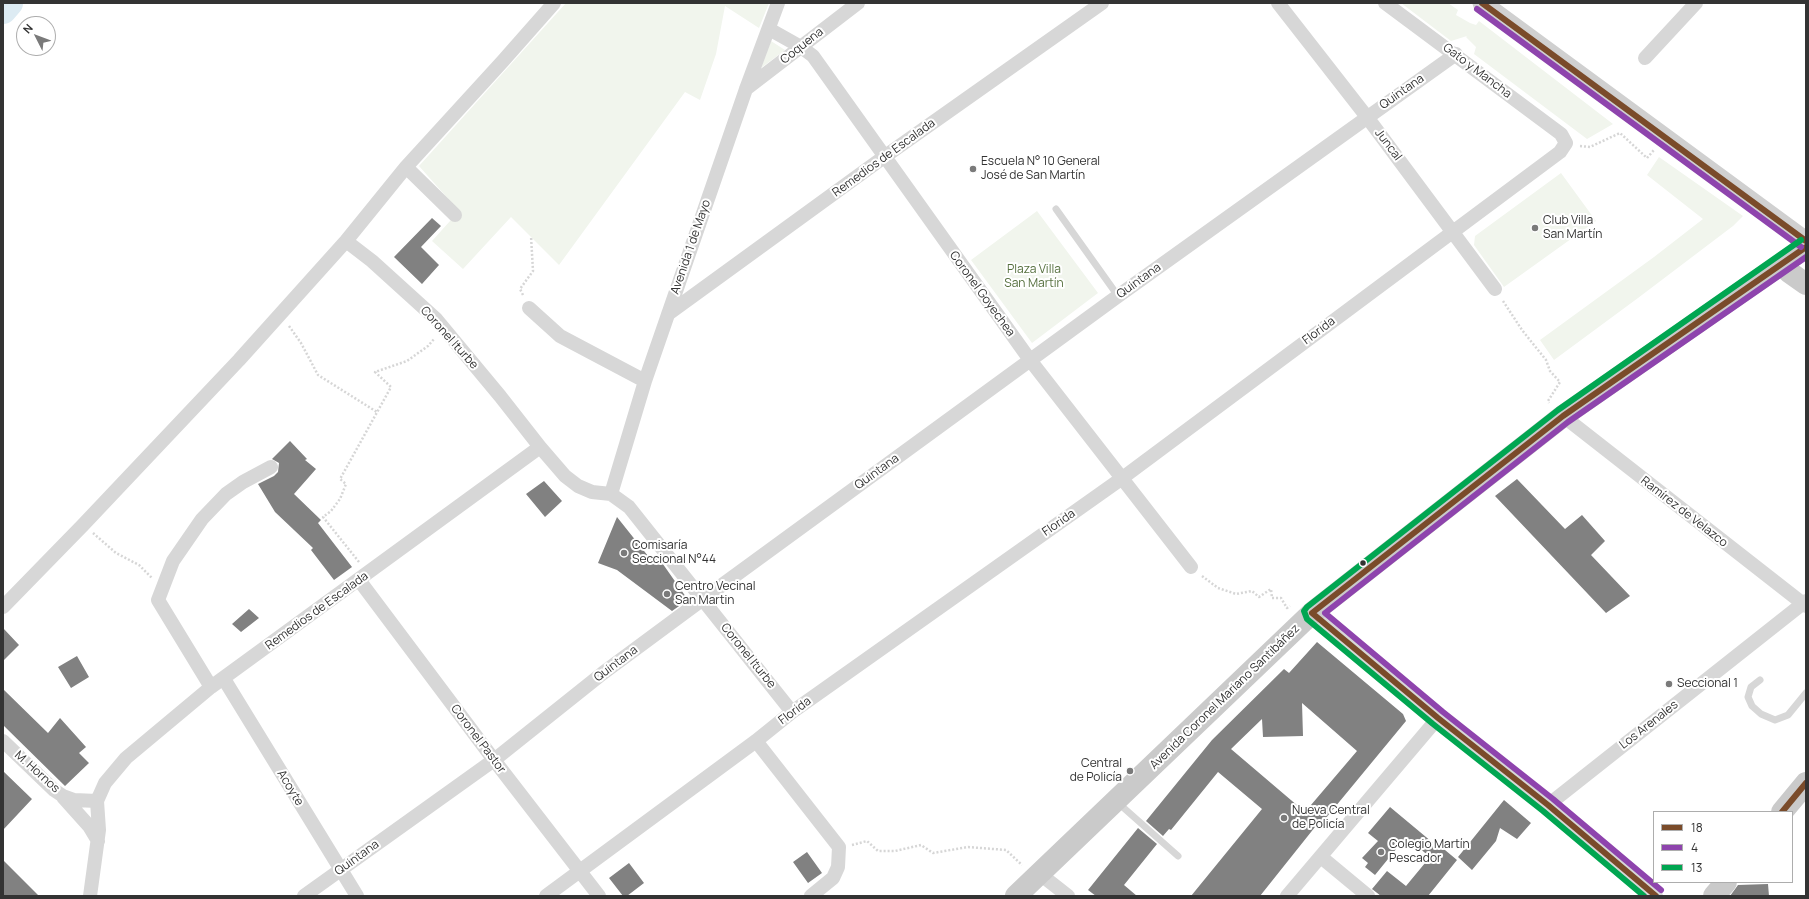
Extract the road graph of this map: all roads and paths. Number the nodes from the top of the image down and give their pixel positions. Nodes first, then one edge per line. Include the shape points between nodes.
1 (554, 3) edge
2 (778, 3) edge
3 (858, 3) edge
4 (1102, 3) edge
5 (1278, 3) edge
6 (1385, 3) edge
7 (1482, 3) edge
8 (1696, 3) edge
9 (769, 29) junction
10 (801, 47) junction
11 (1456, 54) junction
12 (1645, 58) dead end
13 (746, 89) junction
14 (1367, 117) junction
15 (1566, 143) junction
16 (1652, 152) dead end
17 (884, 157) junction
18 (406, 166) junction
19 (1056, 209) dead end
20 (455, 215) dead end
21 (1452, 232) junction
22 (531, 236) dead end
23 (346, 241) junction
24 (1797, 251) edge
25 (1806, 284) edge
26 (1495, 289) joint
27 (1118, 296) junction
28 (529, 308) joint
29 (668, 314) junction
30 (279, 316) junction
31 (436, 319) junction
32 (1030, 360) junction
33 (645, 381) junction
34 (377, 412) junction
35 (1563, 416) junction
36 (540, 447) junction
37 (271, 467) dead end
38 (1121, 479) junction
39 (611, 494) junction
40 (83, 525) junction
41 (1191, 567) joint
42 (359, 580) junction
43 (702, 599) junction
44 (158, 600) junction
45 (1805, 604) edge
46 (3, 607) edge
47 (1303, 608) junction
48 (224, 679) junction
49 (1760, 680) dead end
50 (211, 687) junction
51 (1806, 693) edge
52 (792, 712) junction
53 (1438, 718) junction
54 (3, 741) edge
55 (756, 741) junction
56 (494, 760) junction
57 (1806, 783) edge
58 (57, 791) junction
59 (97, 801) junction
60 (1115, 801) junction
61 (1548, 805) junction
62 (1783, 811) edge
63 (98, 841) junction
64 (866, 841) dead end
65 (1178, 856) dead end
66 (1321, 857) junction
67 (1019, 864) dead end
68 (340, 870) junction
69 (580, 871) junction
70 (1040, 874) junction
71 (1725, 883) edge
72 (90, 896) edge
73 (304, 896) edge
74 (357, 896) edge
75 (546, 896) edge
76 (599, 896) edge
77 (811, 896) edge
78 (1016, 896) edge
79 (1068, 896) edge
80 (1287, 896) edge
81 (1368, 896) edge
82 (1656, 896) edge
83 (1714, 896) edge

1 - 18 street
2 - 9 street, Avenida 1 de Mayo
3 - 10 street, Coquena
4 - 17 street, Remedios de Escalada
5 - 14 street, Juncal
6 - 11 street, Gato y Mancha
7 - 24 main road
8 - 12 street
9 - 10 street, Coronel Goyechea
9 - 13 street, Avenida 1 de Mayo
10 - 13 street, Coquena
10 - 17 street, Coronel Goyechea via 813,56
11 - 14 street, Quintana
11 - 15 street, Gato y Mancha via 1561,134
13 - 29 street, Avenida 1 de Mayo
14 - 21 street, Juncal
14 - 27 street, Quintana
15 - 16 path via 1590,147 1620,133 1647,158
15 - 21 street, Florida via 1560,152
17 - 29 street, Remedios de Escalada
17 - 32 street, Coronel Goyechea
18 - 20 street
18 - 23 street
19 - 27 lane
21 - 26 street, Juncal
21 - 38 street, Florida
22 - 28 path via 533,271 520,289
23 - 30 street
23 - 31 street, Coronel Iturbe
24 - 25 main road via 1789,272
24 - 35 main road, Avenida Coronel Mariano Santibáñez
26 - 35 path via 1560,382 1548,401
27 - 32 street, Quintana
28 - 33 street via 560,336
29 - 33 street, Avenida 1 de Mayo
30 - 34 path via 301,343 318,375
30 - 40 street
31 - 34 path via 438,334 428,346 407,361 375,372 391,387
31 - 36 street, Coronel Iturbe
32 - 38 street, Coronel Goyechea
32 - 43 street, Quintana
33 - 39 street, Avenida 1 de Mayo
34 - 42 path via 340,479 346,484 340,499 331,512 323,517 360,563
35 - 45 street, Ramírez de Velazco
35 - 47 main road, Avenida Coronel Mariano Santibáñez
36 - 39 street via 578,486 592,492
36 - 42 street, Remedios de Escalada
37 - 44 street via 226,494 202,519 174,561
38 - 41 street, Coronel Goyechea
38 - 52 street, Florida
39 - 43 street, Coronel Iturbe via 630,507
40 - 44 path via 116,553 139,565 153,578
40 - 46 street
41 - 47 path via 1218,588 1236,594 1252,591 1260,597 1270,589 1272,598 1281,598 1287,608
42 - 48 street, Remedios de Escalada
42 - 56 street, Coronel Pastor
43 - 52 street, Coronel Iturbe
43 - 56 street, Quintana via 603,673
44 - 50 street
45 - 61 street, Los Arenales
47 - 53 street
47 - 60 main road, Avenida Coronel Mariano Santibáñez
48 - 50 street, Remedios de Escalada
48 - 68 street, Acoyte
49 - 51 lane via 1752,687 1748,697 1752,706 1761,714 1775,720 1788,715
50 - 59 street, Remedios de Escalada via 126,758 105,783
52 - 55 street, Florida
53 - 61 street
53 - 66 street
54 - 58 street, M. Hornos
55 - 69 street, Florida
55 - 77 street via 839,847 838,867 833,878
56 - 68 street, Quintana
56 - 69 street, Coronel Pastor
57 - 62 main road
58 - 59 street, M. Hornos via 74,800
58 - 63 street via 81,816
59 - 63 street, Remedios de Escalada
60 - 65 lane
60 - 70 main road, Avenida Coronel Mariano Santibáñez
61 - 82 street
63 - 72 street, Remedios de Escalada
64 - 67 path via 878,851 895,852 921,845 933,852 968,847 1006,850
66 - 80 street
66 - 81 street
68 - 73 street, Quintana
68 - 74 street, Acoyte
69 - 75 street, Florida
69 - 76 street, Coronel Pastor
70 - 78 main road, Avenida Coronel Mariano Santibáñez
70 - 79 street
71 - 83 main road

